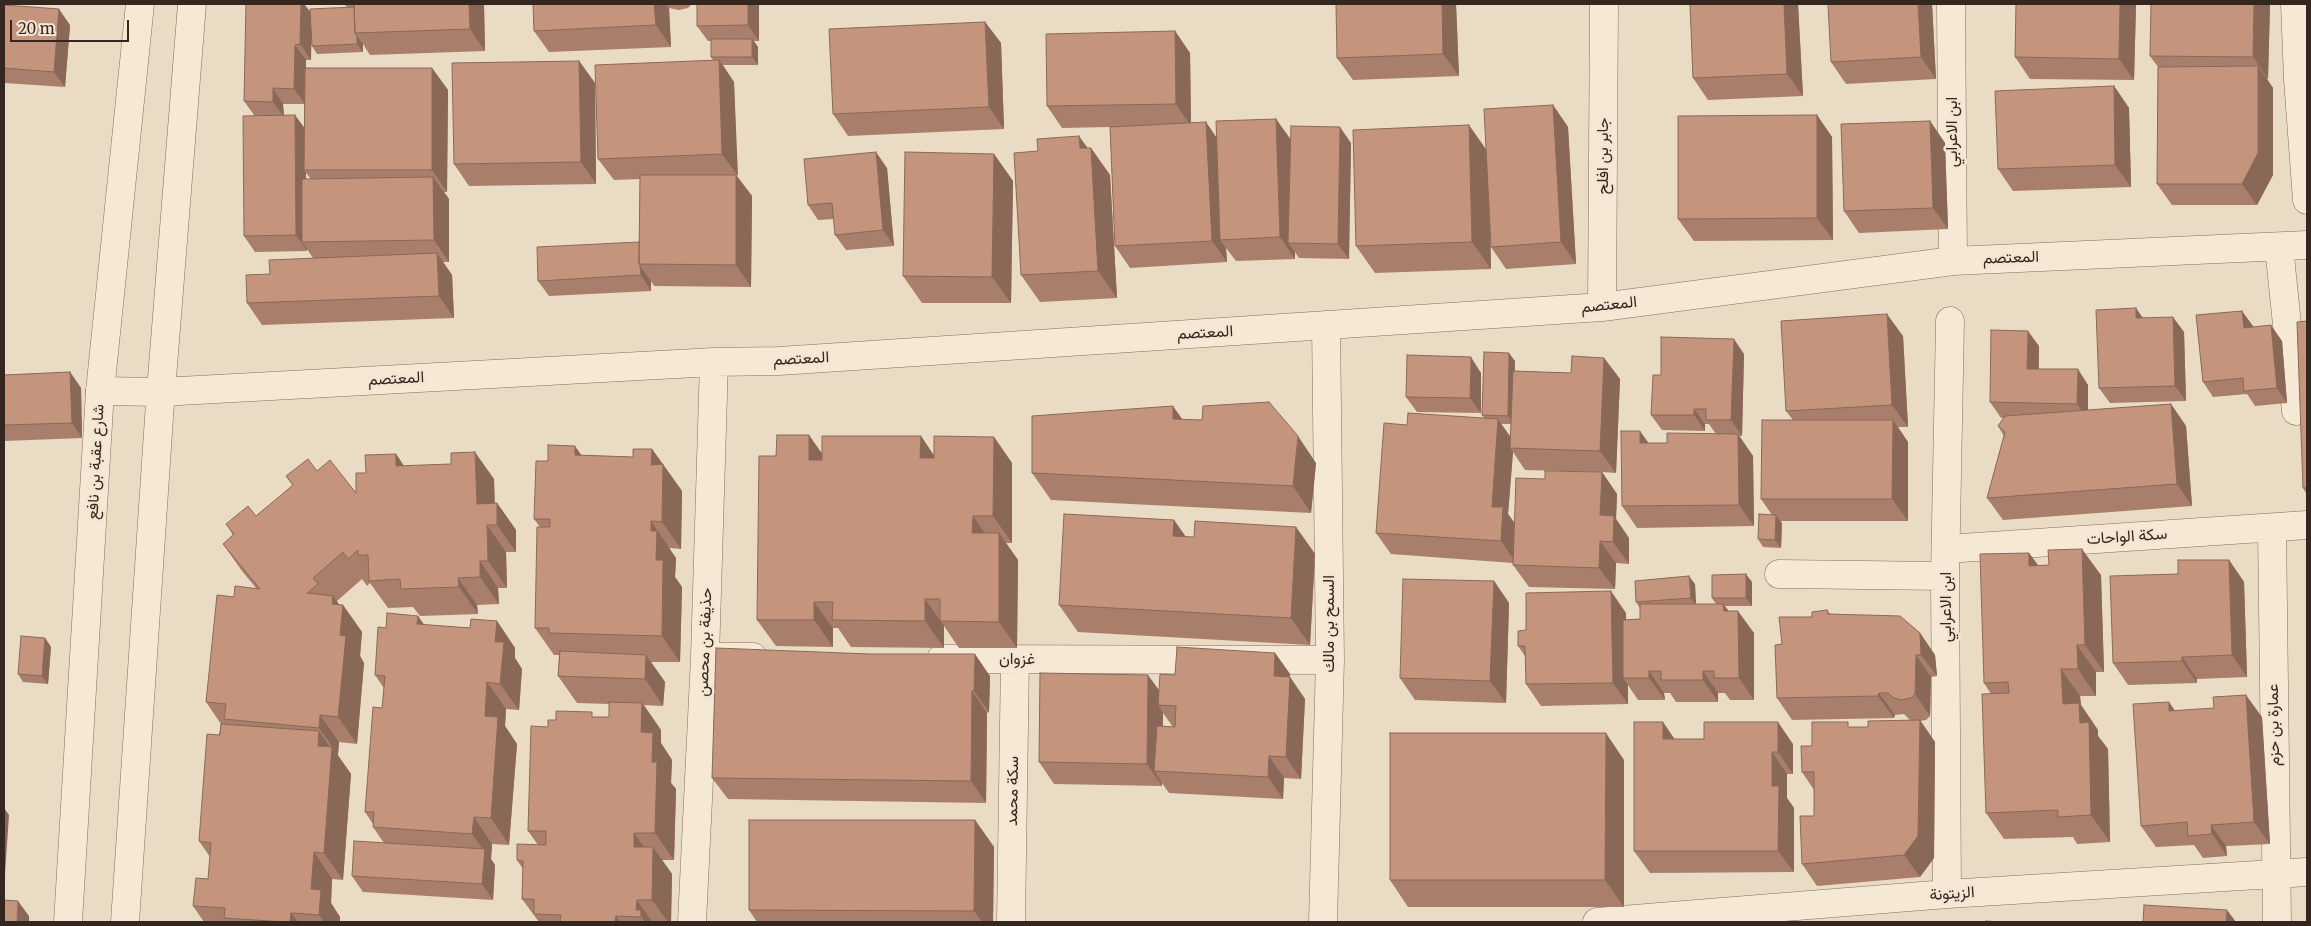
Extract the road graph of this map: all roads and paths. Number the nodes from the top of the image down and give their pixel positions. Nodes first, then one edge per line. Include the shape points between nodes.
1 (140, 4) edge
2 (192, 4) edge
3 (1604, 4) edge
4 (1951, 4) edge
5 (2295, 4) edge
6 (2307, 200) edge
7 (2307, 245) edge
8 (2279, 248) junction
9 (1953, 261) junction
10 (1602, 307) junction
11 (1950, 321) dead end
12 (1326, 325) junction
13 (714, 362) junction
14 (100, 391) junction
15 (161, 392) junction
16 (2296, 412) dead end
17 (2307, 526) edge
18 (2272, 528) junction
19 (1946, 549) junction
20 (1780, 574) dead end
21 (1945, 576) junction
22 (705, 657) junction
23 (782, 658) edge
24 (918, 658) edge
25 (1015, 659) junction
26 (1330, 660) junction
27 (2307, 872) edge
28 (2276, 873) junction
29 (1947, 894) junction
30 (68, 922) edge
31 (124, 922) edge
32 (692, 922) edge
33 (1011, 922) edge
34 (1323, 922) edge
35 (1597, 922) edge
36 (2277, 922) edge

1 - 14 street, شارع عقبة بن نافع
2 - 15 street
3 - 10 street, جابر بن افلح
4 - 9 street, ابن الاعرابي
5 - 6 street
7 - 8 street, المعتصم
8 - 9 street, المعتصم
8 - 16 street
9 - 10 street, المعتصم
10 - 12 street, المعتصم
11 - 19 street, ابن الاعرابي
12 - 13 street, المعتصم via 779,361
12 - 26 street, السمح بن مالك
13 - 15 street, المعتصم
13 - 22 street, حذيفة بن محصن
14 - 15 street, المعتصم
14 - 30 street, شارع عقبة بن نافع
15 - 31 street
17 - 18 street, سكة الواحات
18 - 19 street, سكة الواحات
18 - 28 street, عمارة بن حزم
19 - 21 street, ابن الاعرابي
20 - 21 street
21 - 29 street, ابن الاعرابي
22 - 23 street
22 - 32 street, حذيفة بن محصن
24 - 25 street, غزوان
25 - 26 street, غزوان
25 - 33 street, سكة محمد
26 - 34 street, السمح بن مالك
27 - 28 street, الزيتونة
28 - 29 street, الزيتونة
28 - 36 street, عمارة بن حزم
29 - 35 street, الزيتونة

